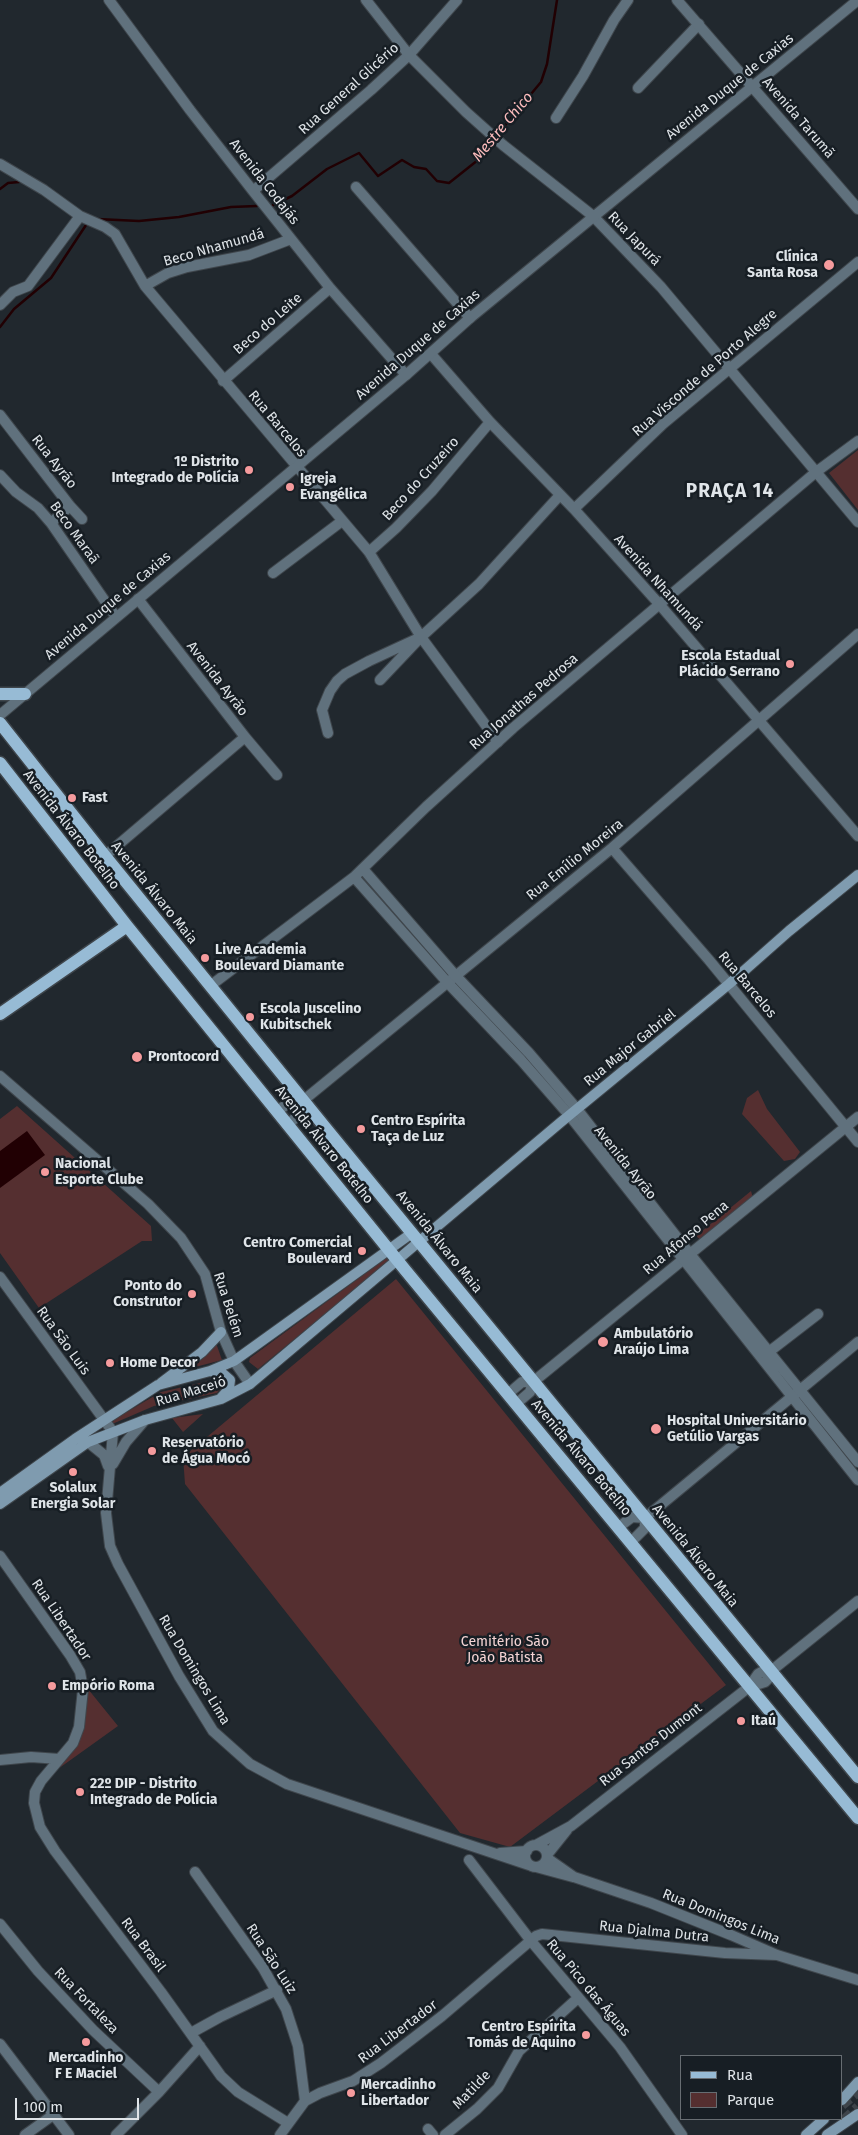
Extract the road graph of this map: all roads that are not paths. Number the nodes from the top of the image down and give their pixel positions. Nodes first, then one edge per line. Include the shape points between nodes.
1 (109, 0) edge
2 (366, 0) edge
3 (457, 0) edge
4 (628, 0) edge
5 (677, 0) edge
6 (858, 0) edge
7 (699, 24) junction
8 (409, 55) junction
9 (753, 87) junction
10 (638, 88) dead end
11 (556, 118) dead end
12 (0, 164) edge
13 (356, 188) dead end
14 (253, 191) junction
15 (858, 209) edge
16 (80, 216) junction
17 (593, 216) junction
18 (291, 239) junction
19 (858, 262) edge
20 (145, 286) junction
21 (330, 288) junction
22 (0, 305) edge
23 (470, 318) junction
24 (430, 354) junction
25 (730, 368) junction
26 (406, 375) junction
27 (223, 381) junction
28 (0, 415) edge
29 (490, 422) junction
30 (858, 441) edge
31 (295, 466) junction
32 (816, 472) junction
33 (0, 475) edge
34 (560, 495) junction
35 (70, 506) junction
36 (574, 509) junction
37 (82, 519) dead end
38 (342, 522) junction
39 (858, 522) edge
40 (51, 523) junction
41 (369, 552) junction
42 (273, 573) dead end
43 (138, 599) junction
44 (660, 605) junction
45 (116, 617) junction
46 (858, 634) edge
47 (421, 637) junction
48 (380, 680) dead end
49 (0, 694) edge
50 (25, 694) junction
51 (0, 715) edge
52 (759, 718) junction
53 (0, 723) edge
54 (328, 733) dead end
55 (245, 737) junction
56 (498, 742) junction
57 (0, 763) edge
58 (277, 775) dead end
59 (858, 836) edge
60 (612, 848) junction
61 (105, 856) junction
62 (363, 869) junction
63 (858, 875) edge
64 (354, 877) junction
65 (127, 926) junction
66 (451, 979) junction
67 (729, 984) junction
68 (210, 986) junction
69 (0, 1014) edge
70 (0, 1076) edge
71 (304, 1100) junction
72 (277, 1111) junction
73 (573, 1112) junction
74 (858, 1117) edge
75 (288, 1125) junction
76 (846, 1126) junction
77 (858, 1142) edge
78 (416, 1237) junction
79 (394, 1255) junction
80 (687, 1257) junction
81 (0, 1277) edge
82 (818, 1314) dead end
83 (220, 1332) junction
84 (858, 1342) edge
85 (770, 1351) junction
86 (234, 1361) junction
87 (210, 1371) junction
88 (533, 1382) junction
89 (250, 1384) junction
90 (158, 1385) junction
91 (801, 1390) junction
92 (508, 1394) junction
93 (792, 1397) junction
94 (221, 1399) junction
95 (516, 1404) junction
96 (104, 1420) junction
97 (145, 1420) junction
98 (113, 1432) junction
99 (88, 1442) junction
100 (858, 1462) edge
101 (110, 1475) junction
102 (858, 1480) edge
103 (0, 1493) edge
104 (0, 1504) edge
105 (645, 1518) junction
106 (619, 1527) junction
107 (631, 1542) junction
108 (0, 1556) edge
109 (858, 1601) edge
110 (771, 1672) junction
111 (749, 1687) junction
112 (58, 1759) junction
113 (0, 1760) edge
114 (858, 1777) edge
115 (858, 1818) edge
116 (571, 1826) junction
117 (536, 1845) junction
118 (527, 1851) junction
119 (494, 1853) junction
120 (547, 1856) junction
121 (469, 1860) dead end
122 (533, 1866) junction
123 (195, 1872) dead end
124 (574, 1877) junction
125 (0, 1924) edge
126 (531, 1941) junction
127 (777, 1955) junction
128 (858, 1980) edge
129 (277, 1990) junction
130 (578, 1998) junction
131 (191, 2033) junction
132 (0, 2044) edge
133 (200, 2046) junction
134 (858, 2082) edge
135 (159, 2092) junction
136 (843, 2099) edge
137 (305, 2101) junction
138 (858, 2114) edge
139 (53, 2115) junction
140 (823, 2120) edge
141 (288, 2123) junction
142 (831, 2132) edge
143 (25, 2135) edge
144 (69, 2135) edge
145 (116, 2135) edge
146 (280, 2135) edge
147 (445, 2135) edge
148 (682, 2135) edge
149 (806, 2135) edge

1 - 14 street, Avenida Codajás
2 - 8 street, Rua Japurá
3 - 8 street, Rua General Glicério
4 - 11 street
5 - 7 street, Avenida Tarumã
6 - 9 street, Avenida Duque de Caxias
7 - 9 street, Avenida Tarumã
7 - 10 street
8 - 14 street, Rua General Glicério
8 - 17 street, Rua Japurá via 502,145
9 - 15 street, Avenida Tarumã
9 - 17 street, Avenida Duque de Caxias
12 - 16 street, Rua Barcelos
13 - 23 street
14 - 18 street, Avenida Codajás
16 - 20 street, Rua Barcelos via 115,234
16 - 22 street via 28,286 14,291
17 - 23 street, Avenida Duque de Caxias
17 - 25 street, Rua Japurá via 661,287
18 - 20 street, Beco Nhamundá via 249,255 168,273
18 - 21 street, Avenida Codajás
19 - 25 street, Rua Visconde de Porto Alegre
20 - 27 street, Rua Barcelos
21 - 26 street, Avenida Codajás
21 - 27 street, Beco do Leite
23 - 24 street, Avenida Duque de Caxias
24 - 26 street, Avenida Duque de Caxias
24 - 29 street, Avenida Nhamundá
25 - 32 street, Rua Japurá
25 - 36 street, Rua Visconde de Porto Alegre via 663,424
26 - 31 street, Avenida Duque de Caxias
27 - 31 street, Rua Barcelos
28 - 35 street, Rua Ayrão
29 - 34 street, Avenida Nhamundá
29 - 41 street, Beco do Cruzeiro via 432,491
30 - 32 street, Rua Jonathas Pedrosa
31 - 38 street, Rua Barcelos
31 - 43 street, Avenida Duque de Caxias
32 - 39 street, Rua Japurá
32 - 44 street, Rua Jonathas Pedrosa
33 - 40 street, Beco Maraã
34 - 36 street, Avenida Nhamundá
34 - 47 street via 479,584
35 - 37 street
35 - 40 street, Rua Ayrão
36 - 44 street, Avenida Nhamundá
38 - 41 street, Rua Barcelos
38 - 42 street
40 - 45 street, Beco Maraã
41 - 47 street, Rua Barcelos
43 - 45 street, Avenida Duque de Caxias
43 - 55 street, Avenida Ayrão
44 - 52 street, Avenida Nhamundá
44 - 56 street, Rua Jonathas Pedrosa
45 - 50 street, Avenida Duque de Caxias
46 - 52 street, Rua Emílio Moreira
47 - 48 street
47 - 54 street via 369,661 337,681 322,710
47 - 56 street, Rua Barcelos
49 - 50 main road
50 - 51 street, Avenida Duque de Caxias
52 - 59 street, Avenida Nhamundá
52 - 60 street, Rua Emílio Moreira
53 - 61 main road, Avenida Álvaro Maia
55 - 58 street, Avenida Ayrão
55 - 61 street
56 - 62 street, Rua Jonathas Pedrosa
57 - 65 main road, Avenida Álvaro Botelho
60 - 66 street, Rua Emílio Moreira
60 - 67 street, Rua Barcelos
61 - 68 main road, Avenida Álvaro Maia
62 - 64 street, Rua Jonathas Pedrosa
62 - 66 street, Avenida Ayrão
63 - 67 main road, Rua Major Gabriel
64 - 66 street, Avenida Ayrão
64 - 68 street, Rua Jonathas Pedrosa
65 - 69 main road
65 - 72 main road, Avenida Álvaro Botelho
66 - 71 street, Rua Emílio Moreira
66 - 73 street, Avenida Ayrão
67 - 73 main road, Rua Major Gabriel
67 - 76 street, Rua Barcelos
68 - 71 main road, Avenida Álvaro Maia
70 - 83 street, Rua Belém via 148,1204 181,1238 205,1274
71 - 72 street, Rua Emílio Moreira via 292,1101
71 - 75 street, Rua Emílio Moreira via 298,1115
71 - 78 main road, Avenida Álvaro Maia
72 - 75 main road, Avenida Álvaro Botelho
73 - 78 main road, Rua Major Gabriel
73 - 80 street, Avenida Ayrão
74 - 76 street, Rua Afonso Pena
75 - 79 main road, Avenida Álvaro Botelho
76 - 77 street, Rua Barcelos
76 - 80 street, Rua Afonso Pena
78 - 79 main road, Rua Maceió
78 - 88 main road, Avenida Álvaro Maia
79 - 86 main road, Rua Maceió
79 - 89 main road, Rua Maceió
79 - 92 main road, Avenida Álvaro Botelho
80 - 85 street, Avenida Ayrão
80 - 88 street, Rua Afonso Pena
80 - 93 street, Avenida Ayrão
81 - 96 street, Rua São Luis
82 - 85 street
83 - 86 street, Rua Belém
83 - 90 main road via 202,1352
84 - 91 street
85 - 91 street, Avenida Ayrão
86 - 87 main road, Rua Maceió
86 - 89 street, Rua Belém
87 - 90 main road, Rua Maceió
87 - 94 main road via 222,1373 230,1380 229,1389
88 - 92 street, Rua Afonso Pena via 522,1382
88 - 95 street, Rua Afonso Pena via 530,1392
88 - 105 main road, Avenida Álvaro Maia
89 - 94 main road, Rua Maceió
90 - 96 main road, Rua Maceió
91 - 93 street
91 - 100 street, Avenida Ayrão
92 - 95 main road, Avenida Álvaro Botelho
93 - 102 street, Avenida Ayrão
93 - 105 street
94 - 97 main road, Rua Maceió
95 - 106 main road, Avenida Álvaro Botelho
96 - 98 street
96 - 103 main road, Rua Maceió
97 - 98 main road, Rua Maceió
97 - 101 street, Rua Domingos Lima via 119,1451
98 - 99 main road, Rua Maceió
98 - 101 street, Rua Domingos Lima
99 - 101 street via 104,1455
99 - 104 main road, Rua Maceió
101 - 119 street, Rua Domingos Lima via 106,1496 110,1546 178,1676 221,1741 250,1764 287,1784
105 - 106 street via 632,1516
105 - 107 street via 645,1528
105 - 110 main road, Avenida Álvaro Maia
106 - 107 main road, Avenida Álvaro Botelho
107 - 111 main road
108 - 112 street, Rua Libertador via 70,1655 82,1680 79,1727 73,1743
109 - 110 street, Rua Santos Dumont
110 - 111 street, Rua Santos Dumont via 758,1674
110 - 114 main road, Avenida Álvaro Maia
111 - 115 main road
111 - 116 street, Rua Santos Dumont
112 - 113 street
112 - 131 street, Rua Brasil via 35,1792 34,1804 40,1827
116 - 117 street, Rua Santos Dumont
116 - 120 street, Rua Santos Dumont
117 - 118 street
117 - 120 street via 543,1848
118 - 119 street, Rua Domingos Lima
118 - 122 street via 525,1858
119 - 122 street, Rua Domingos Lima
120 - 122 street via 543,1865
120 - 124 street, Rua Domingos Lima
121 - 126 street, Rua Pico das Águas
122 - 124 street, Rua Domingos Lima
123 - 129 street, Rua São Luiz
124 - 127 street, Rua Domingos Lima via 651,1903
125 - 135 street, Rua Fortaleza via 93,2030
126 - 127 street, Rua Djalma Dutra via 536,1936 548,1934 725,1953
126 - 130 street, Rua Pico das Águas
126 - 137 street, Rua Libertador via 381,2063 353,2081
127 - 128 street, Rua Domingos Lima
129 - 131 street
129 - 137 street, Rua São Luiz via 293,2026
130 - 147 street, Matilde via 519,2051 498,2088
130 - 148 street, Rua Pico das Águas via 620,2047
131 - 133 street, Rua Brasil
132 - 139 street
133 - 135 street
133 - 141 street, Rua Brasil via 230,2085
134 - 136 main road
135 - 145 street
137 - 141 street, Rua Libertador
138 - 142 main road
139 - 143 street
139 - 144 street
140 - 149 main road
141 - 146 street, Rua Libertador

